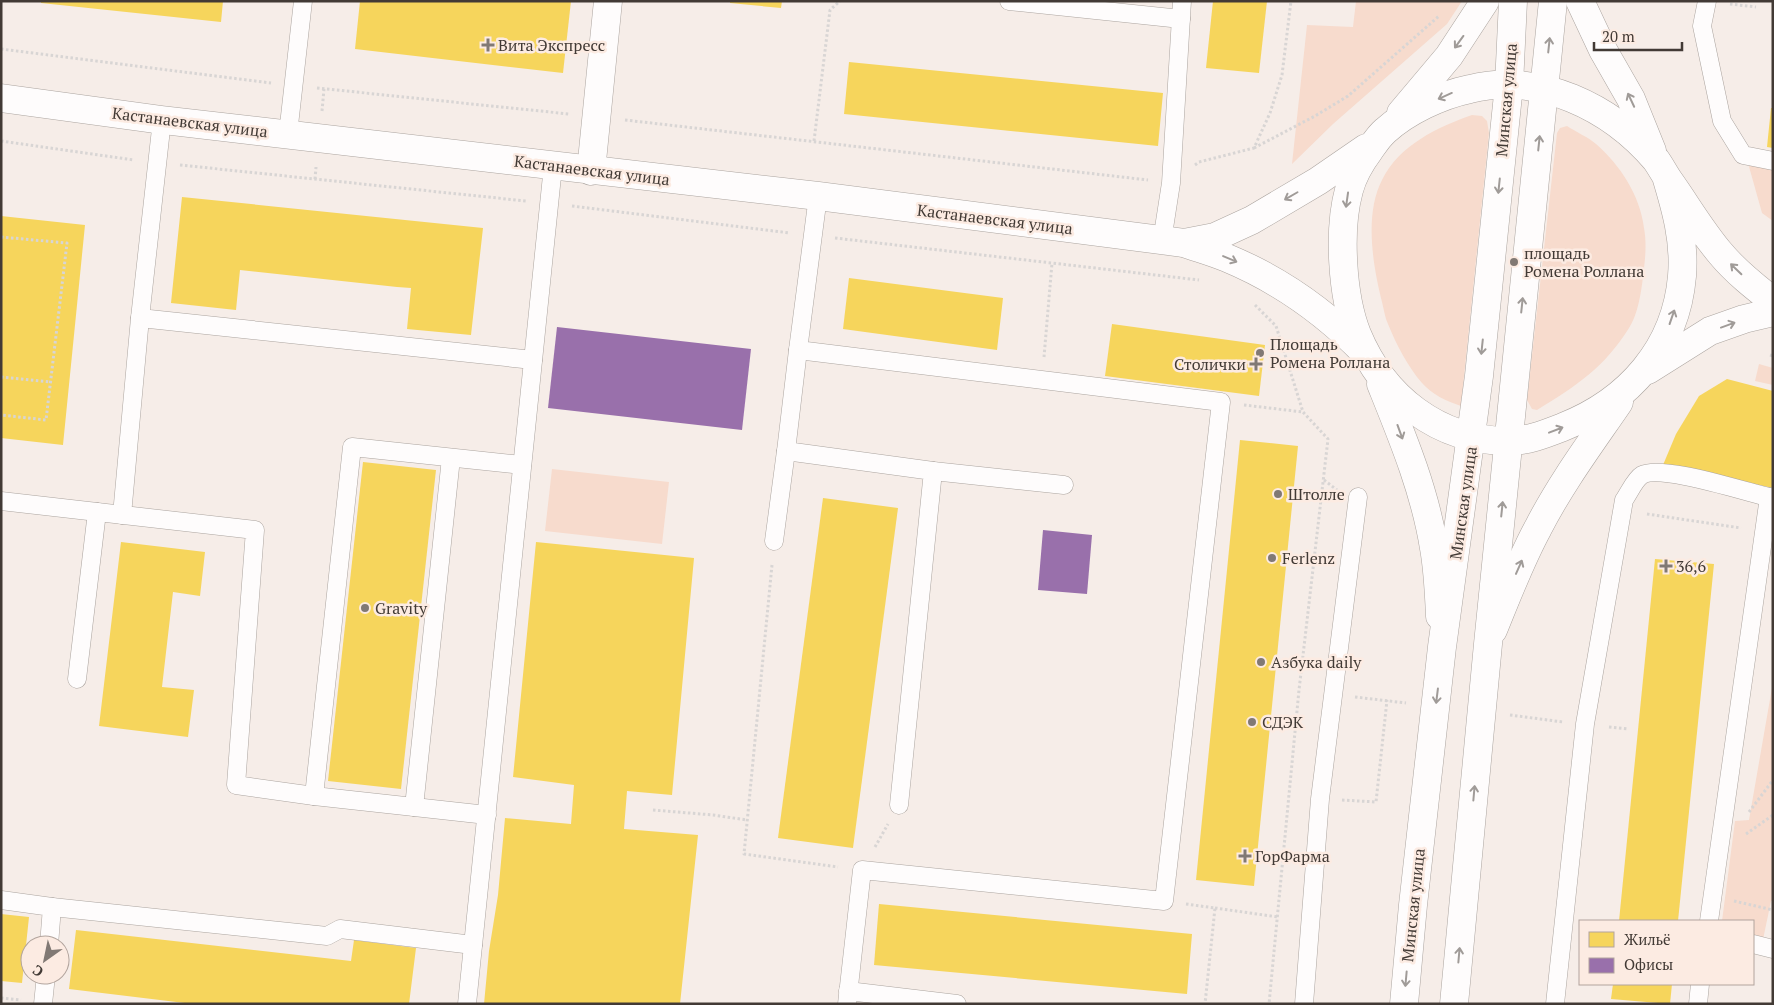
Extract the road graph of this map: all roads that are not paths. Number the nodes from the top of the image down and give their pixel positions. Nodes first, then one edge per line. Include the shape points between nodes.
1 (303, 1) edge
2 (608, 1) edge
3 (1009, 1) edge
4 (1182, 1) edge
5 (1485, 1) edge
6 (1513, 1) edge
7 (1553, 1) edge
8 (1580, 1) edge
9 (1706, 1) edge
10 (1181, 19) junction
11 (1509, 85) junction
12 (1544, 89) junction
13 (1, 98) edge
14 (162, 120) junction
15 (288, 134) junction
16 (1381, 136) junction
17 (1773, 161) edge
18 (553, 166) junction
19 (1661, 169) junction
20 (591, 170) junction
21 (818, 196) junction
22 (1173, 242) junction
23 (1773, 301) edge
24 (1773, 312) edge
25 (140, 318) junction
26 (798, 350) junction
27 (533, 360) junction
28 (1370, 362) junction
29 (1634, 382) junction
30 (1472, 437) junction
31 (1508, 440) junction
32 (786, 450) junction
33 (451, 458) junction
34 (522, 465) junction
35 (933, 471) junction
36 (1064, 485) dead end
37 (1358, 497) dead end
38 (1771, 498) edge
39 (1, 501) edge
40 (97, 512) junction
41 (122, 514) junction
42 (774, 542) road end
43 (1488, 644) junction
44 (1442, 647) junction
45 (77, 679) dead end
46 (314, 796) junction
47 (899, 804) road end
48 (414, 807) junction
49 (487, 816) junction
50 (1, 900) edge
51 (52, 907) junction
52 (1709, 920) edge
53 (50, 935) edge
54 (1754, 944) edge
55 (473, 945) junction
56 (1773, 949) edge
57 (45, 985) edge
58 (1700, 985) edge
59 (847, 997) edge
60 (43, 1004) edge
61 (467, 1004) edge
62 (957, 1004) edge
63 (1304, 1004) edge
64 (1404, 1004) edge
65 (1454, 1004) edge
66 (1555, 1004) edge
67 (1698, 1004) edge

1 - 15 lane
2 - 20 street
3 - 10 lane
4 - 10 lane
5 -> 16 street via 1449,56
6 - 11 street, Минская улица
12 -> 7 street
19 -> 8 street via 1631,98
9 - 17 lane via 1702,26 1722,121 1743,155
10 - 22 lane via 1171,183
11 - 12 street, Кастанаевская улица
11 -> 16 street, Кастанаевская улица via 1476,87 1453,93 1420,107
11 -> 30 street, Минская улица
12 - 19 street, Кастанаевская улица via 1598,110 1630,135
31 -> 12 street
13 - 14 street, Кастанаевская улица
14 - 15 street, Кастанаевская улица
14 - 25 lane
15 - 18 street, Кастанаевская улица
16 -> 22 street, Кастанаевская улица via 1318,181 1252,220 1216,237
16 -> 28 street, Кастанаевская улица via 1358,167 1348,191 1344,223 1344,276 1353,324
18 - 20 street, Кастанаевская улица
18 - 27 lane
23 -> 19 street, Кастанаевская улица via 1722,256
29 -> 19 street, Кастанаевская улица via 1667,333 1677,305 1682,276 1677,212
20 - 21 street, Кастанаевская улица
21 - 22 street, Кастанаевская улица
21 - 26 lane
22 -> 28 street, Кастанаевская улица via 1227,258 1270,278 1342,329
29 -> 24 street, Кастанаевская улица via 1710,332
25 - 27 lane
25 - 41 lane
26 - 32 lane
26 - 59 lane via 1220,402 1164,900 862,870
27 - 34 lane
28 - 30 street, Кастанаевская улица via 1397,395 1415,410 1441,427
28 -> 44 street via 1424,501 1434,548
31 -> 29 street, Кастанаевская улица via 1531,439 1584,419
43 -> 29 street via 1538,527 1564,482
30 - 31 street, Кастанаевская улица
30 - 44 street, Минская улица
43 -> 31 street
32 - 35 lane
32 - 42 lane
33 - 34 lane
33 - 46 lane via 352,447
33 - 48 lane
34 - 49 lane
35 - 36 lane
35 - 47 lane
37 - 63 lane via 1320,798
38 - 52 lane
38 - 66 lane via 1681,475 1651,472 1640,476 1624,500 1585,724
39 - 40 lane
40 - 41 lane
40 - 45 lane
41 - 46 lane via 255,530 236,785
65 -> 43 street
44 -> 64 street, Минская улица via 1412,905
46 - 48 lane
48 - 49 lane
49 - 55 lane
50 - 51 lane
51 - 53 lane
51 - 55 lane via 326,936 340,929
54 - 56 lane
55 - 61 lane
57 - 60 lane
58 - 67 lane
59 - 62 lane

